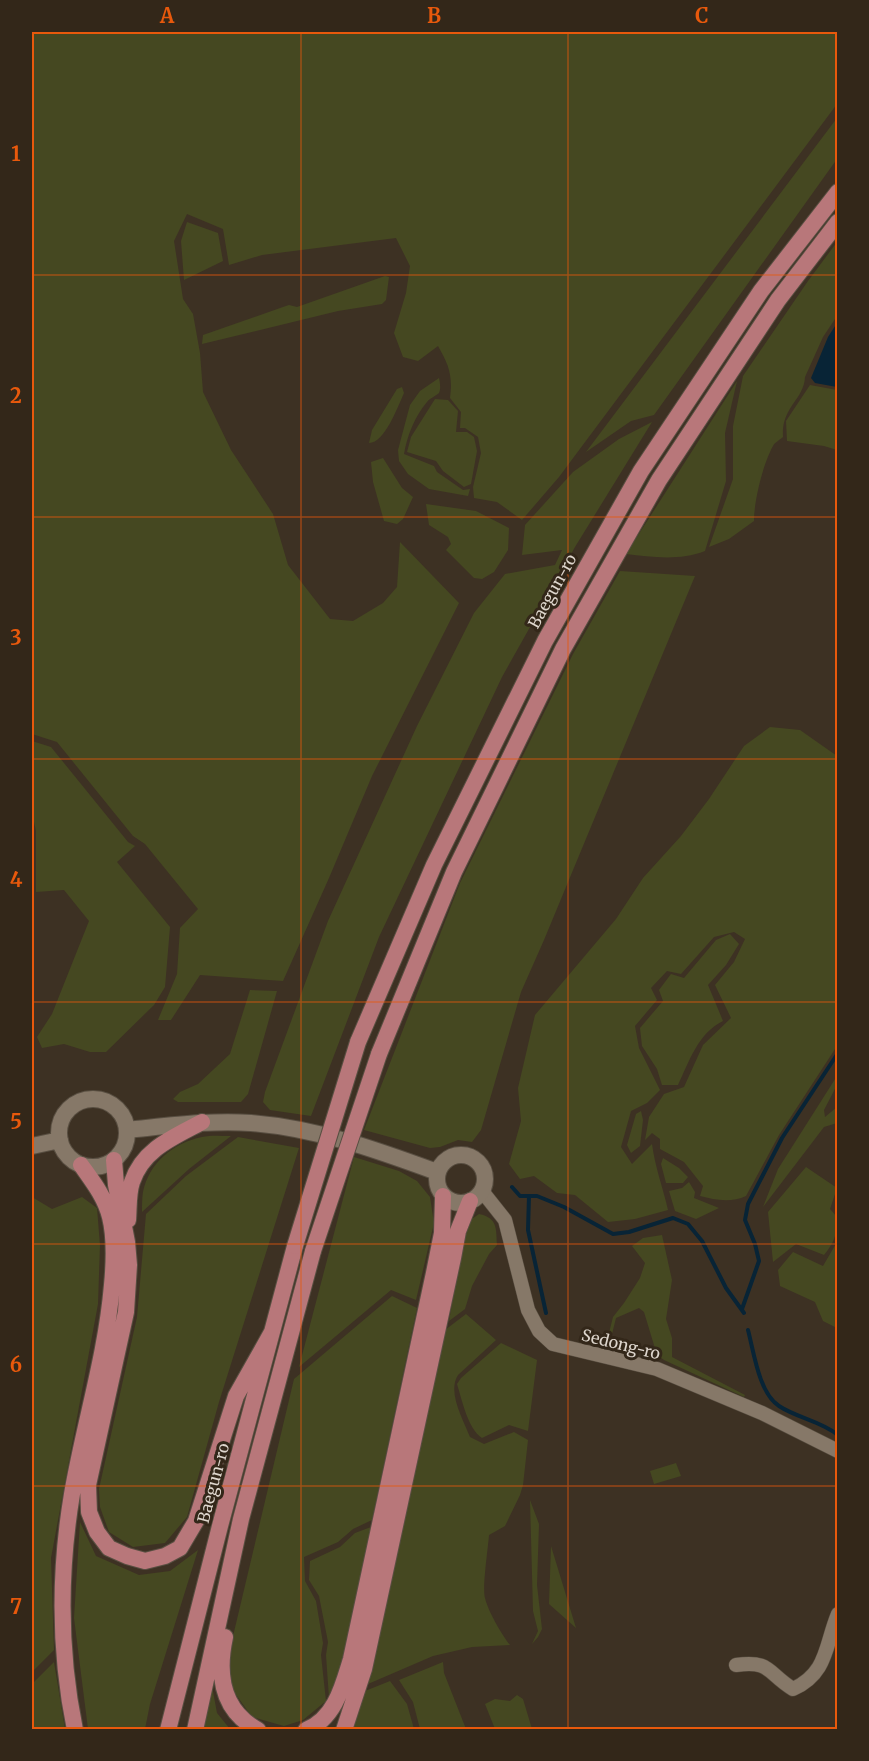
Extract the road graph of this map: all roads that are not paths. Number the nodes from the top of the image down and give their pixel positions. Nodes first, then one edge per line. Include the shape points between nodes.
1 (837, 192) edge
2 (837, 222) edge
3 (202, 1122) junction
4 (127, 1130) junction
5 (60, 1140) junction
6 (32, 1146) edge
7 (114, 1160) junction
8 (81, 1165) junction
9 (437, 1172) junction
10 (443, 1196) junction
11 (476, 1196) junction
12 (127, 1242) junction
13 (272, 1332) junction
14 (280, 1374) junction
15 (837, 1451) edge
16 (837, 1617) edge
17 (736, 1665) dead end
18 (75, 1730) edge
19 (168, 1730) edge
20 (195, 1730) edge
21 (258, 1730) edge
22 (306, 1730) edge
23 (344, 1730) edge

1 - 13 highway, Baegun-ro, bridge via 760,291 635,481 545,641 455,822 358,1042
2 - 14 highway, bridge via 778,300 659,480 563,649 453,872 379,1054 314,1251
3 - 4 street
3 - 9 street via 303,1130 363,1145
3 - 12 highway via 159,1145 142,1162 132,1182
4 - 5 street via 124,1119 110,1103 88,1099 68,1109 59,1130
4 - 7 street via 122,1152
5 - 6 street
5 - 8 street via 64,1151
7 - 8 street via 104,1166
7 - 12 highway
8 - 18 highway via 102,1194 110,1217 114,1261 110,1308 72,1495 63,1562 63,1638
9 - 10 street
9 - 11 street via 446,1159 461,1154 469,1156 485,1172 486,1179
10 - 11 street via 458,1203
10 - 22 highway via 442,1233 351,1659 337,1701 324,1718
11 - 15 street, Sedong-ro via 505,1220 528,1310 539,1331 553,1344 657,1369 762,1413
11 - 23 highway via 458,1231 364,1669
12 - 13 highway via 126,1312 88,1485 89,1512 97,1533 109,1548 145,1561 180,1548 196,1521 236,1396
13 - 19 highway, Baegun-ro
14 - 20 highway via 241,1519
14 - 21 highway via 221,1671 225,1695 246,1724
16 - 17 street via 818,1670 793,1689 765,1666

